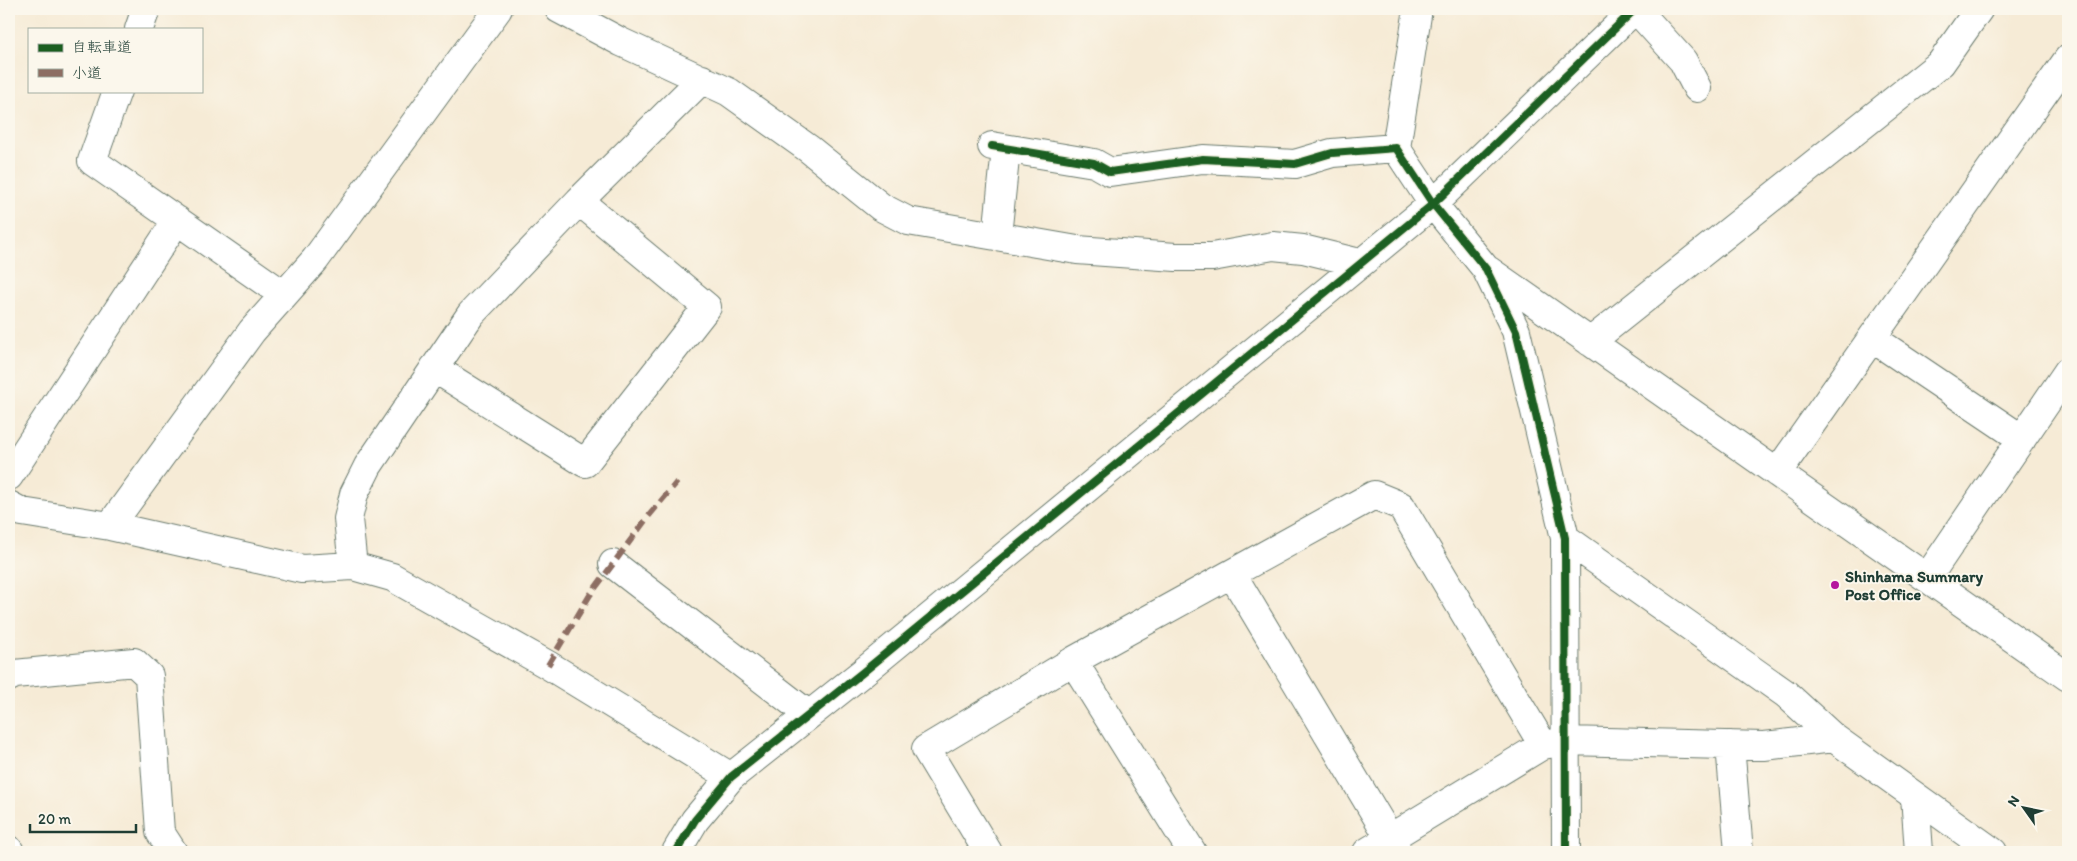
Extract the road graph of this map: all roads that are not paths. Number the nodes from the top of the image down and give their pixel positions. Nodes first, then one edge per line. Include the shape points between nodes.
1 (146, 9) edge
2 (498, 9) edge
3 (560, 9) edge
4 (1418, 9) edge
5 (1636, 9) edge
6 (1979, 9) edge
7 (139, 28) edge
8 (2068, 59) edge
9 (702, 79) junction
10 (1697, 88) dead end
11 (117, 92) edge
12 (1396, 148) junction
13 (579, 201) junction
14 (1433, 204) junction
15 (177, 220) junction
16 (997, 236) junction
17 (1360, 263) junction
18 (1486, 269) junction
19 (284, 295) junction
20 (1872, 338) junction
21 (1590, 342) junction
22 (434, 368) junction
23 (2068, 371) edge
24 (2022, 439) junction
25 (1777, 473) junction
26 (9, 476) edge
27 (9, 505) edge
28 (110, 526) junction
29 (1565, 538) junction
30 (613, 564) dead end
31 (353, 566) junction
32 (1232, 574) junction
33 (1927, 578) junction
34 (1073, 661) junction
35 (9, 677) edge
36 (2068, 677) edge
37 (809, 715) junction
38 (1834, 738) junction
39 (1555, 743) junction
40 (1730, 745) junction
41 (732, 777) junction
42 (1914, 796) junction
43 (1385, 848) edge
44 (173, 852) edge
45 (676, 852) edge
46 (988, 852) edge
47 (1192, 852) edge
48 (1566, 852) edge
49 (1739, 852) edge
50 (1918, 852) edge
51 (1993, 852) edge

1 - 7 street
2 - 19 street via 315,260
3 - 9 street via 621,42
4 - 12 street
5 - 10 street via 1683,61
5 - 14 street
6 - 21 street via 1941,62
8 - 20 street
9 - 13 street
9 - 16 street via 737,98 894,215 908,221
11 - 15 street via 92,161
12 - 14 street
12 - 16 street via 1332,154 1295,164 1203,159 1110,172 1094,163 999,148
13 - 22 street via 471,314
13 - 22 street via 707,307 585,463
14 - 17 street
14 - 18 street
15 - 19 street
15 - 26 street
16 - 17 street via 1077,250 1176,257 1212,257 1273,246 1303,248
17 - 37 street
18 - 21 street
18 - 29 street via 1516,331
19 - 28 street via 252,330
20 - 24 street
20 - 25 street
21 - 25 street
22 - 31 street via 368,466 354,494 348,519
23 - 24 street
24 - 33 street
25 - 33 street
27 - 28 street via 22,512
28 - 31 street via 302,569
29 - 38 street via 1786,694
29 - 39 street
30 - 37 street
31 - 41 street via 392,577 548,665
32 - 34 street
32 - 39 street via 1374,495 1401,506
32 - 43 street
33 - 36 street
34 - 46 street via 926,750
34 - 47 street
35 - 44 street via 134,662 149,676 160,832
37 - 41 street
38 - 40 street via 1764,746
38 - 42 street
39 - 40 street
39 - 43 street
39 - 48 street
40 - 49 street
41 - 45 street via 695,820
42 - 50 street
42 - 51 street

